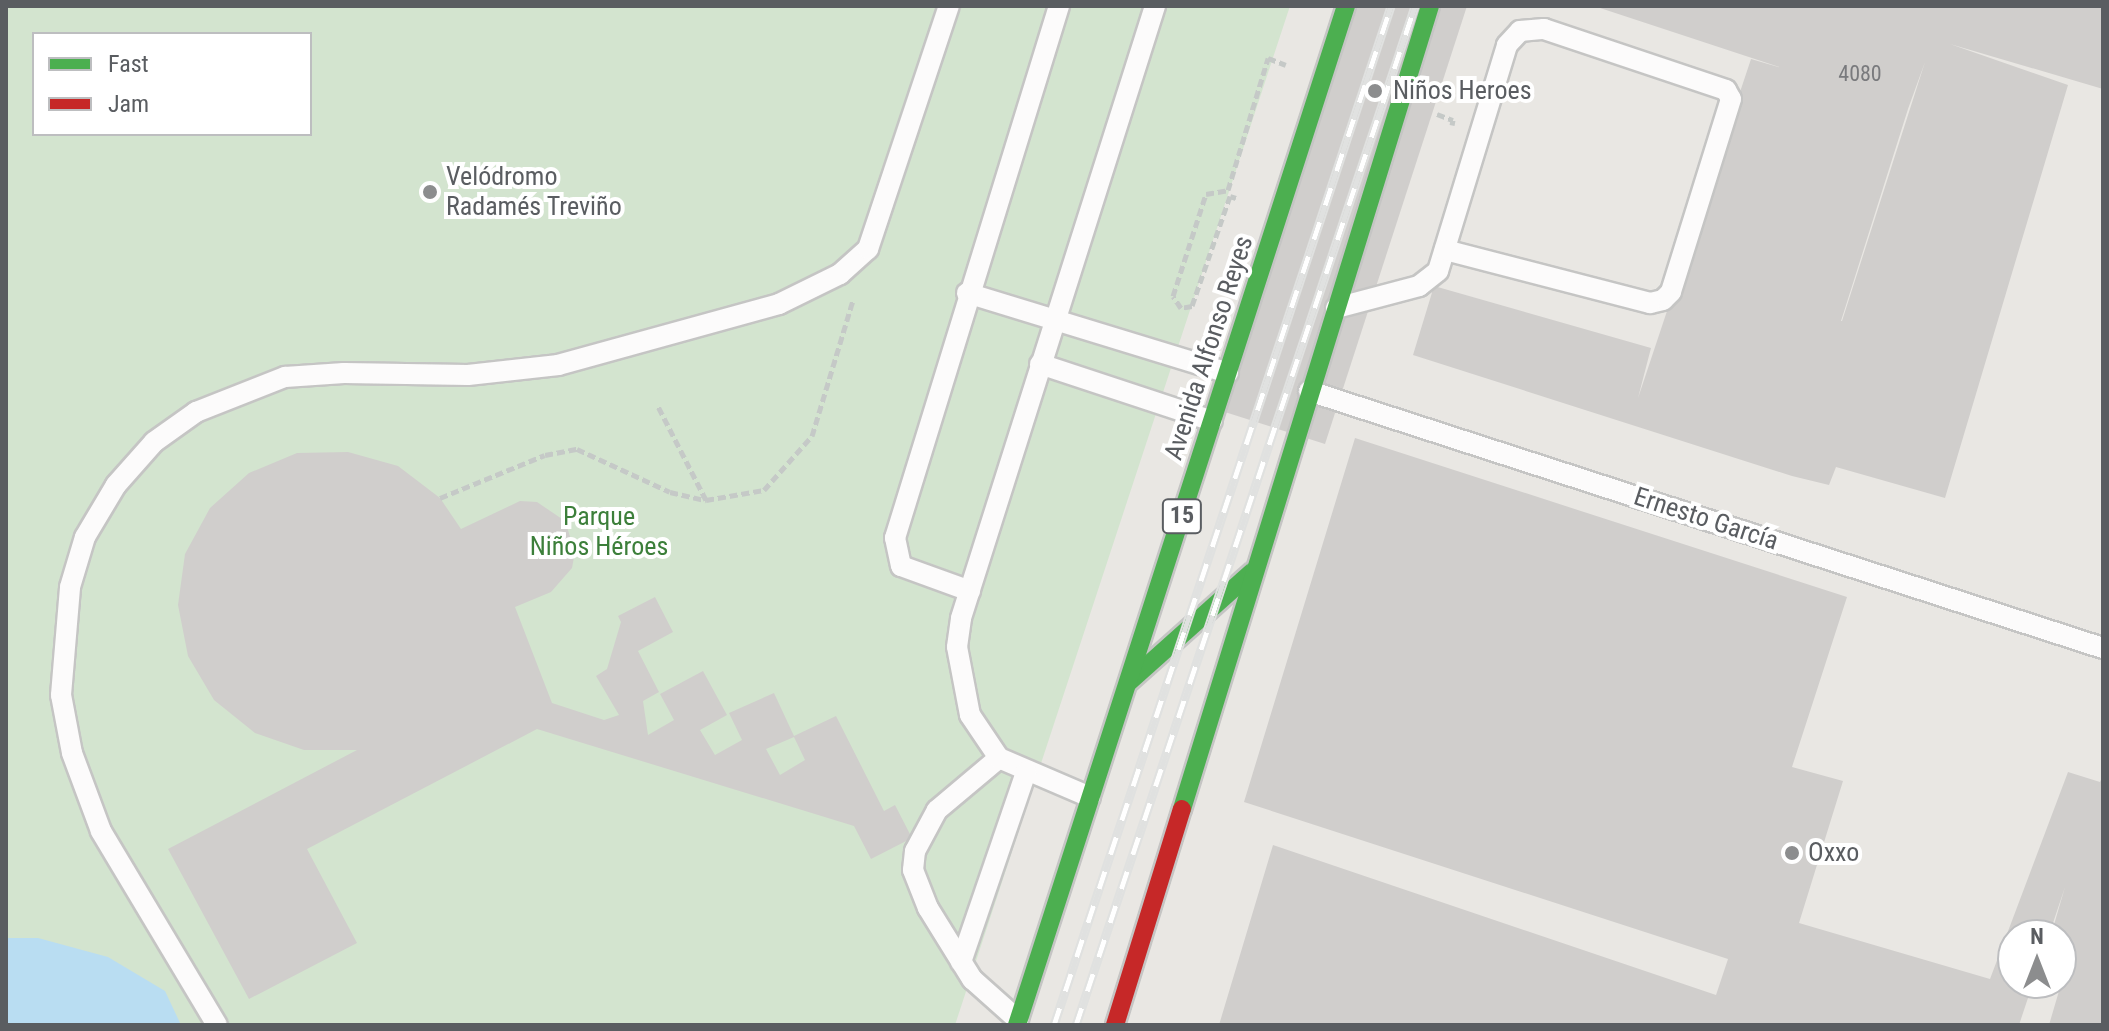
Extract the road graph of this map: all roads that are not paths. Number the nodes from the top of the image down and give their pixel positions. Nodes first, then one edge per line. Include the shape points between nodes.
1 (949, 6) edge
2 (1059, 6) edge
3 (1155, 6) edge
4 (1346, 6) edge
5 (1430, 6) edge
6 (1445, 250) junction
7 (967, 293) junction
8 (1336, 308) junction
9 (1054, 318) junction
10 (1040, 364) junction
11 (1228, 373) junction
12 (1309, 391) junction
13 (1212, 421) junction
14 (1252, 572) junction
15 (970, 591) junction
16 (2103, 648) edge
17 (1127, 684) junction
18 (999, 758) junction
19 (1026, 772) junction
20 (1090, 797) junction
21 (961, 962) junction
22 (1018, 1022) edge
23 (217, 1025) edge
24 (1115, 1025) edge

1 - 23 lane via 868,249 813,290 558,365 468,375 285,377 238,391 154,442 116,485 85,537 62,639 61,695 72,753 101,831
2 - 7 lane
3 - 9 lane
4 - 11 highway, Avenida Alfonso Reyes / 15
5 - 8 highway
6 - 6 lane via 1507,45 1520,31 1544,29 1726,90 1731,99 1671,292 1663,300 1650,303
6 - 8 lane via 1438,271 1419,286
7 - 9 lane
7 - 15 lane via 894,550 910,572
8 - 12 highway
9 - 10 lane
9 - 11 lane
10 - 13 lane
10 - 15 lane
11 - 13 highway, Avenida Alfonso Reyes / 15
12 - 14 highway
12 - 16 lane, Ernesto García
13 - 17 highway, Avenida Alfonso Reyes / 15
14 - 17 highway
14 - 24 highway
15 - 18 lane via 957,647 960,681 970,715
17 - 20 highway, Avenida Alfonso Reyes / 15
18 - 19 lane
18 - 21 lane via 937,810 915,851 915,883
19 - 20 lane
19 - 21 lane
20 - 22 highway, Avenida Alfonso Reyes / 15
21 - 22 lane

